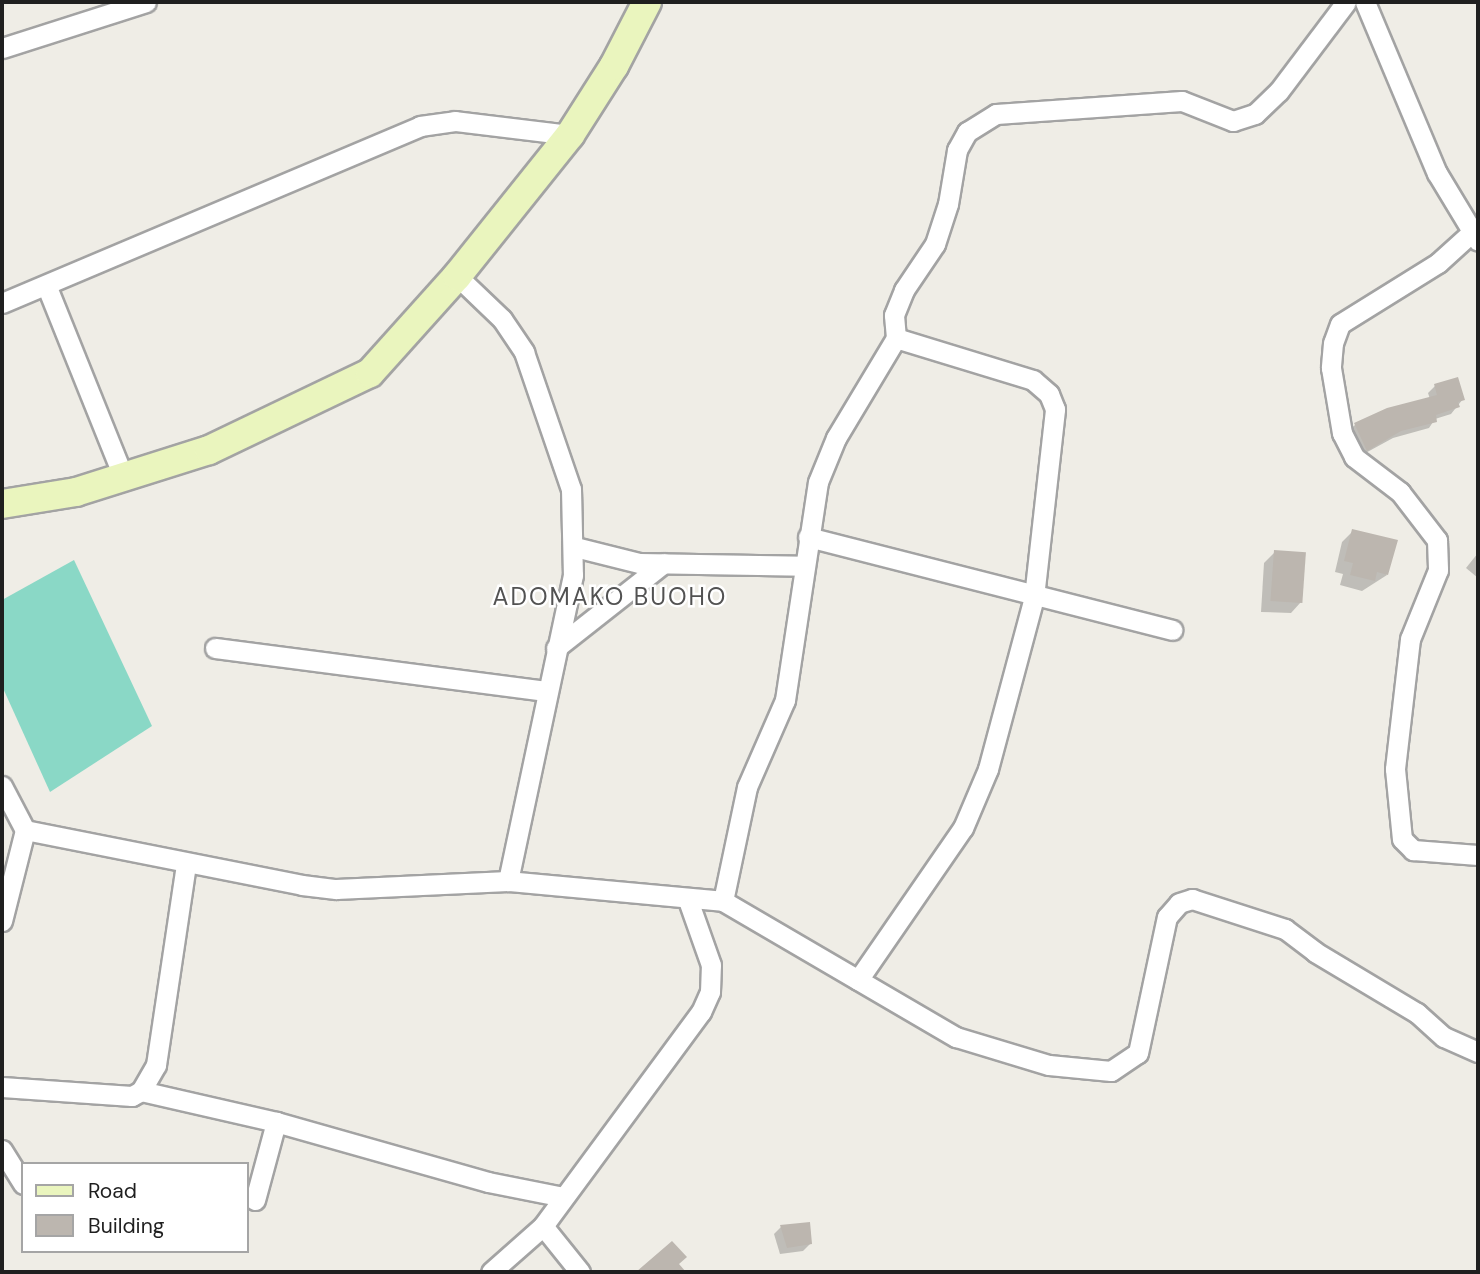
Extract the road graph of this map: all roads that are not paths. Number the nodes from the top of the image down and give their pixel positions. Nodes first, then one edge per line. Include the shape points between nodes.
1 (146, 2) edge
2 (647, 2) edge
3 (1346, 2) edge
4 (1365, 2) edge
5 (2, 48) edge
6 (569, 135) junction
7 (1474, 238) edge
8 (457, 276) junction
9 (47, 287) junction
10 (2, 303) edge
11 (896, 338) junction
12 (124, 480) junction
13 (2, 504) edge
14 (808, 537) junction
15 (575, 547) junction
16 (664, 563) junction
17 (803, 566) junction
18 (1034, 597) junction
19 (1172, 630) dead end
20 (215, 648) dead end
21 (556, 648) junction
22 (546, 691) junction
23 (2, 786) edge
24 (25, 830) junction
25 (1478, 855) edge
26 (186, 865) junction
27 (508, 881) junction
28 (688, 900) junction
29 (723, 901) junction
30 (2, 921) edge
31 (858, 980) junction
32 (1478, 1052) edge
33 (2, 1087) edge
34 (141, 1091) junction
35 (276, 1122) junction
36 (2, 1150) edge
37 (21, 1181) edge
38 (564, 1197) junction
39 (255, 1200) dead end
40 (543, 1226) junction
41 (491, 1272) edge
42 (580, 1272) edge

1 - 5 street
2 - 6 street via 614,66
3 - 11 street via 1279,91 1255,114 1233,121 1182,101 996,114 967,132 957,150 948,204 935,244 904,290 894,315
4 - 7 street via 1437,173
6 - 8 street
6 - 9 street via 455,121 420,126
7 - 25 street via 1340,324 1331,368 1342,433 1354,457 1400,492 1437,540 1438,570 1410,639 1395,769 1402,839 1413,850
8 - 12 street via 370,373 209,450
8 - 15 street via 502,319 524,352 571,489
9 - 10 street
9 - 12 street
11 - 14 street via 836,438 818,482
11 - 18 street via 1033,380 1049,394 1055,409
12 - 13 street
14 - 17 street
14 - 18 street
15 - 16 street via 639,563
15 - 21 street
16 - 17 street
16 - 21 street
17 - 29 street via 798,631 785,700 747,787
18 - 19 street
18 - 31 street via 992,757 963,828
20 - 22 street
21 - 22 street
22 - 27 street
23 - 24 street
24 - 26 street
24 - 30 street
26 - 27 street via 336,889
26 - 34 street via 156,1065
27 - 28 street
28 - 29 street
28 - 38 street via 711,965 710,992 701,1012
29 - 31 street
31 - 32 street via 956,1037 1049,1065 1111,1071 1138,1052 1167,917 1179,903 1192,899 1285,929 1417,1013 1444,1037
33 - 34 street via 132,1096
34 - 35 street
35 - 38 street via 488,1182
35 - 39 street
36 - 37 street
38 - 40 street
40 - 41 street
40 - 42 street

